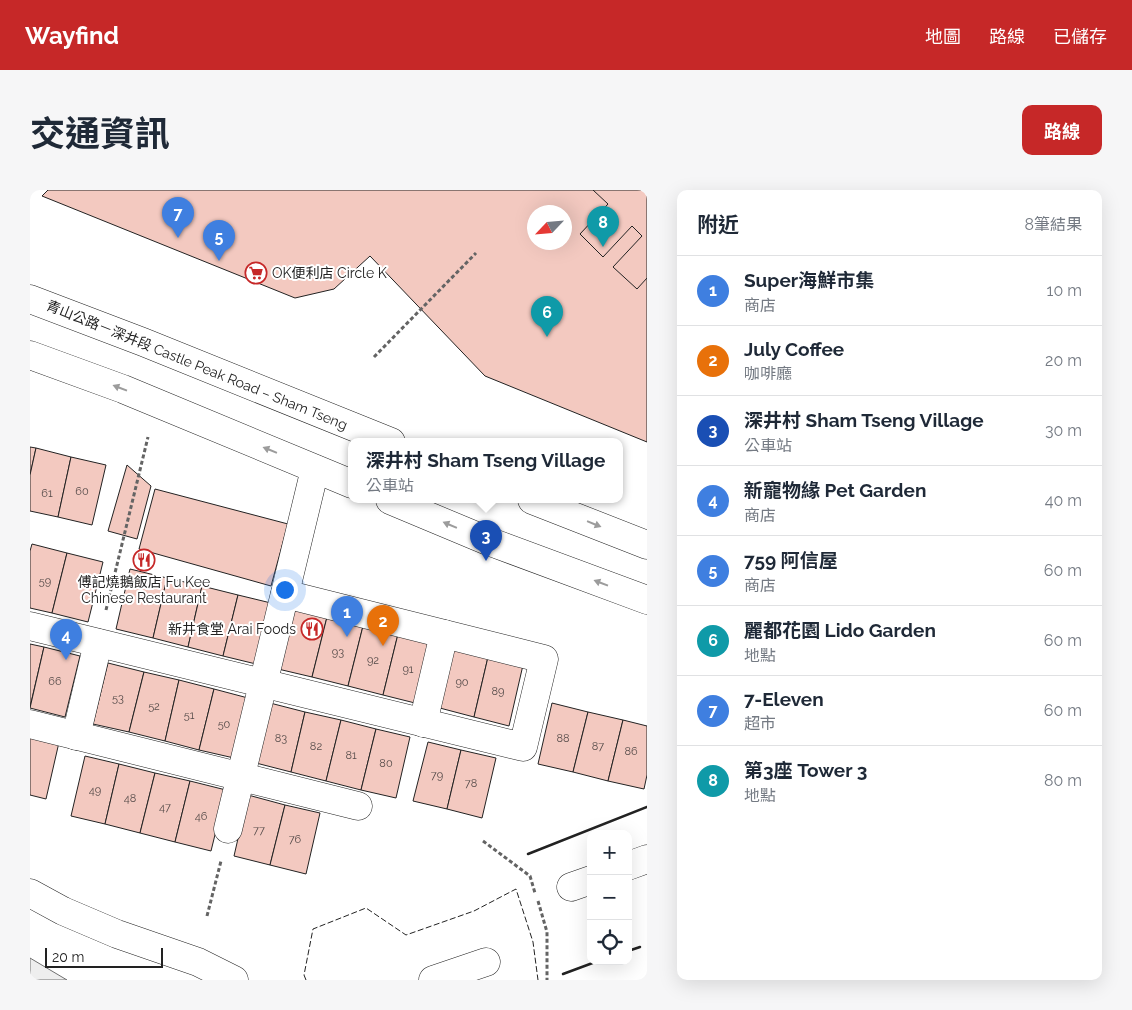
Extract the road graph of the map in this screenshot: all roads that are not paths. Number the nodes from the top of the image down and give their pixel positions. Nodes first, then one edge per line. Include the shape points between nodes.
1 (30, 299) edge
2 (30, 355) edge
3 (381, 438) edge
4 (315, 469) junction
5 (348, 482) edge
6 (397, 503) edge
7 (540, 503) edge
8 (647, 545) edge
9 (285, 594) junction
10 (647, 600) edge
11 (30, 626) edge
12 (444, 634) junction
13 (98, 643) junction
14 (263, 684) junction
15 (423, 723) junction
16 (30, 724) edge
17 (76, 736) junction
18 (241, 776) junction
19 (358, 806) dead end
20 (228, 829) dead end
21 (647, 859) edge
22 (632, 865) edge
23 (30, 893) edge
24 (486, 962) dead end
25 (234, 980) edge
26 (433, 980) edge

1 - 3 main road, 青山公路－深井段 Castle Peak Road – Sham Tseng
4 -> 2 main road via 123,389
4 - 5 main road
4 - 9 main road
10 -> 6 main road via 488,541
7 -> 8 main road
9 - 12 main road
9 - 14 main road
11 - 13 main road
12 - 15 main road
12 - 15 main road via 544,659 523,747
13 - 14 main road
13 - 17 main road
14 - 15 main road
14 - 18 main road
16 - 17 main road
17 - 18 main road
18 - 19 main road
18 - 20 main road
21 - 22 main road
23 - 25 main road via 63,911 198,962
24 - 26 main road

